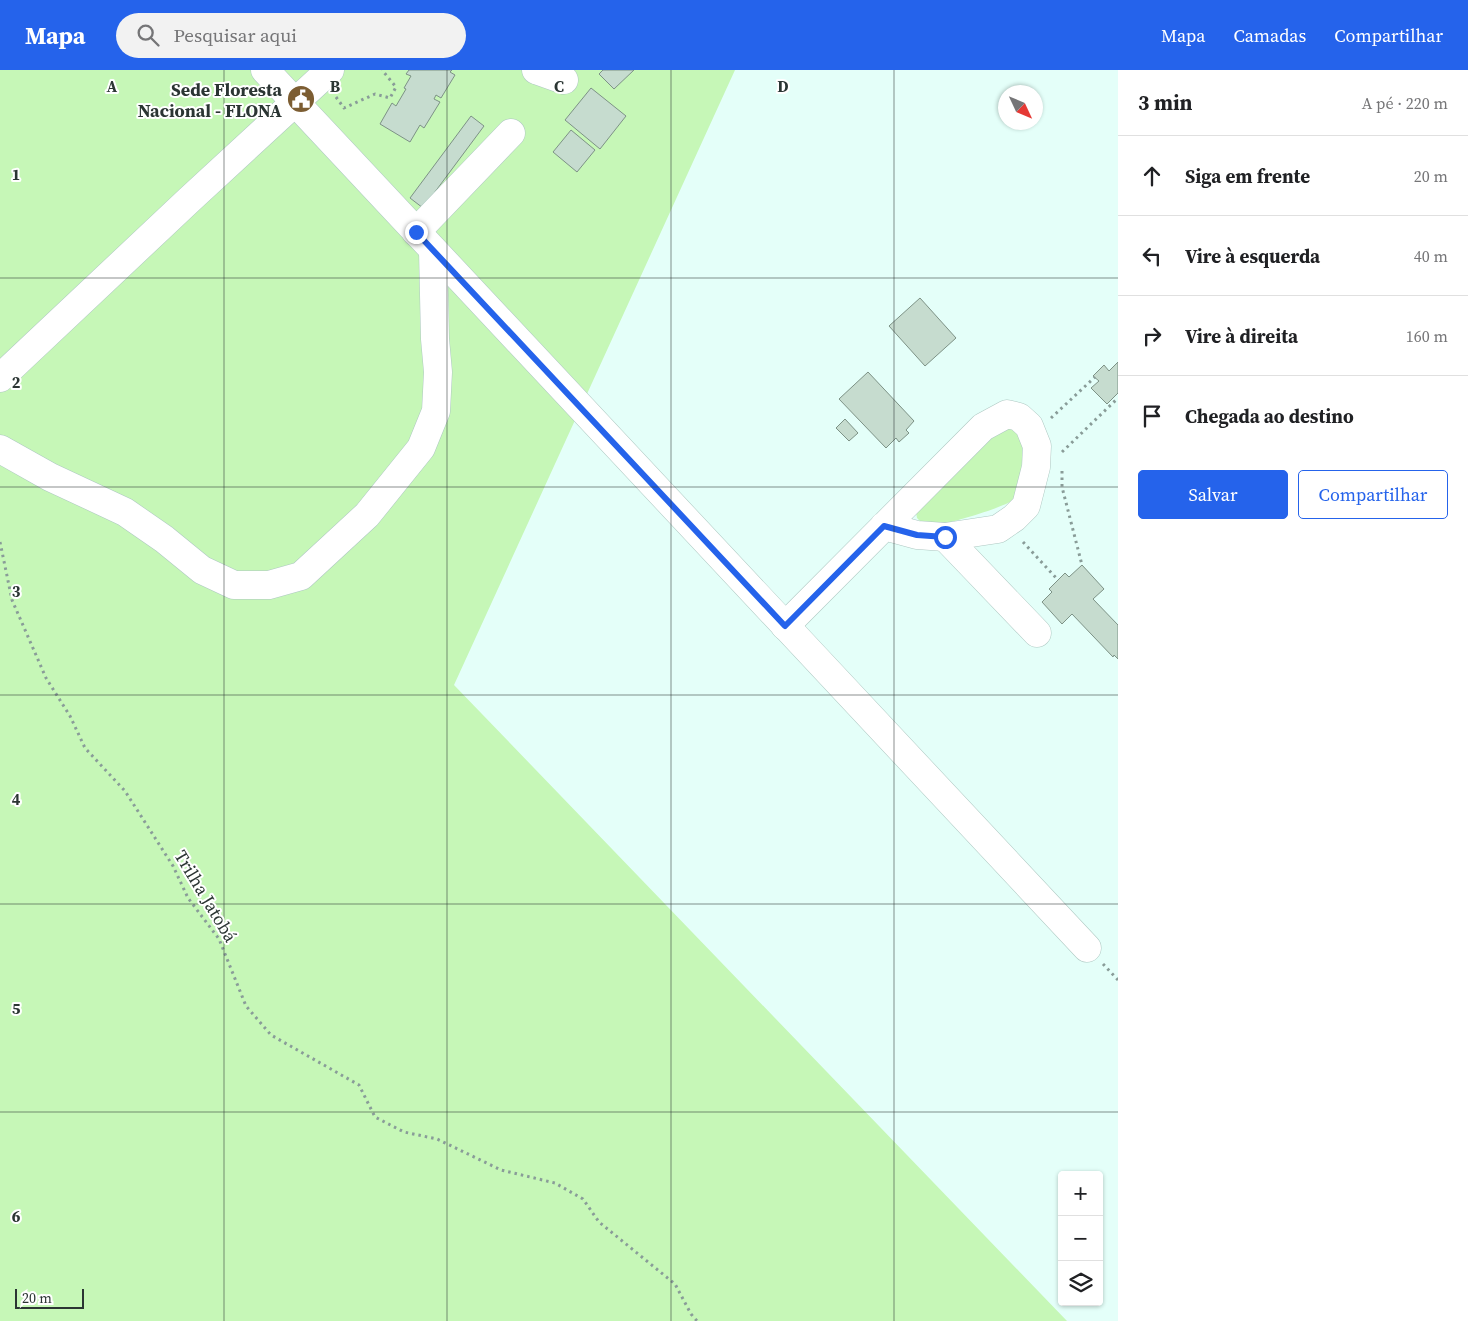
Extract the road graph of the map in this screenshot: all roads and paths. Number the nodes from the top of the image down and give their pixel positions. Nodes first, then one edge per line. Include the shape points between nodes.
1 (264, 70) edge
2 (382, 70) edge
3 (536, 70) edge
4 (564, 80) dead end
5 (331, 81) edge
6 (295, 103) junction
7 (511, 133) dead end
8 (425, 241) junction
9 (0, 378) edge
10 (1095, 378) dead end
11 (1118, 398) edge
12 (1033, 434) junction
13 (0, 449) edge
14 (1062, 460) dead end
15 (1062, 469) dead end
16 (1006, 523) junction
17 (884, 526) junction
18 (945, 537) junction
19 (0, 542) edge
20 (1082, 565) dead end
21 (1058, 580) dead end
22 (785, 626) junction
23 (1038, 633) dead end
24 (1087, 948) dead end
25 (697, 1321) edge

1 - 6 street
2 - 5 path via 396,87 390,98 375,94 344,108
3 - 4 street
5 - 6 street
6 - 8 street
6 - 9 street
7 - 8 street
8 - 13 street via 438,372 436,411 421,448 367,516 301,576 269,586 234,585 202,570 125,512 50,477
8 - 22 street
10 - 12 path
11 - 14 path via 1062,451
12 - 16 street via 1037,446 1036,467 1026,506
12 - 17 street via 1019,417 1007,414 983,427
15 - 20 path via 1062,487
16 - 18 street via 998,529
16 - 21 path
17 - 18 street via 917,535
17 - 22 street
18 - 23 street
19 - 25 path, Trilha Jatobá via 12,600 46,678 85,748 125,791 173,866 188,898 219,939 246,1006 271,1035 358,1085 375,1118 404,1132 437,1139 501,1170 555,1183 583,1199 599,1222 674,1284
22 - 24 street

